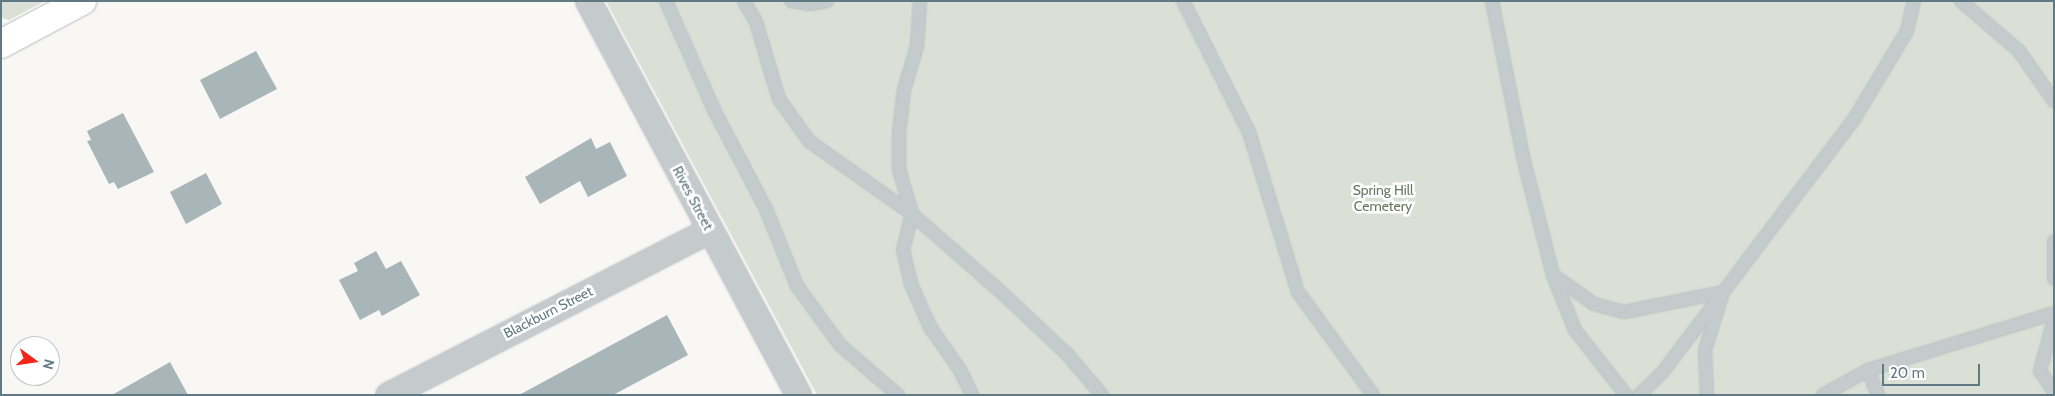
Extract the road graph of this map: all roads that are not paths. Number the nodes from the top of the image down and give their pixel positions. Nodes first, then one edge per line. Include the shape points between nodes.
1 (82, 1) edge
2 (588, 1) edge
3 (666, 1) edge
4 (744, 1) edge
5 (792, 1) edge
6 (827, 1) edge
7 (920, 1) edge
8 (1183, 1) edge
9 (1492, 1) edge
10 (1914, 1) edge
11 (1962, 1) edge
12 (1, 44) edge
13 (2054, 101) edge
14 (912, 214) junction
15 (709, 230) junction
16 (2054, 241) edge
17 (1553, 275) junction
18 (2054, 279) edge
19 (1723, 292) junction
20 (2054, 313) edge
21 (2054, 320) edge
22 (1868, 370) junction
23 (2054, 392) edge
24 (388, 395) edge
25 (798, 395) edge
26 (898, 395) edge
27 (972, 395) edge
28 (1102, 395) edge
29 (1373, 395) edge
30 (1626, 395) edge
31 (1639, 395) edge
32 (1707, 395) edge
33 (1823, 395) edge
34 (1878, 395) edge

1 - 12 street
2 - 15 street, Rives Street
3 - 26 lane via 714,110 766,209 797,286 840,345
4 - 14 lane via 756,22 779,99 809,141
5 - 6 lane via 809,4
7 - 14 lane via 917,46 904,90 899,133 899,169
8 - 29 lane via 1249,132 1298,292
9 - 17 lane via 1524,161
10 - 19 lane via 1907,31 1854,119
11 - 13 lane via 2019,51
14 - 27 lane via 903,249 911,284 930,328 960,370
14 - 28 lane via 1047,336
15 - 24 street, Blackburn Street
15 - 25 street, Rives Street
16 - 18 lane
17 - 19 lane via 1594,304 1624,312
17 - 30 lane via 1576,330
19 - 31 lane via 1662,373
19 - 32 lane via 1705,350
20 - 22 lane
21 - 23 lane via 2040,371
22 - 33 lane
22 - 34 lane

